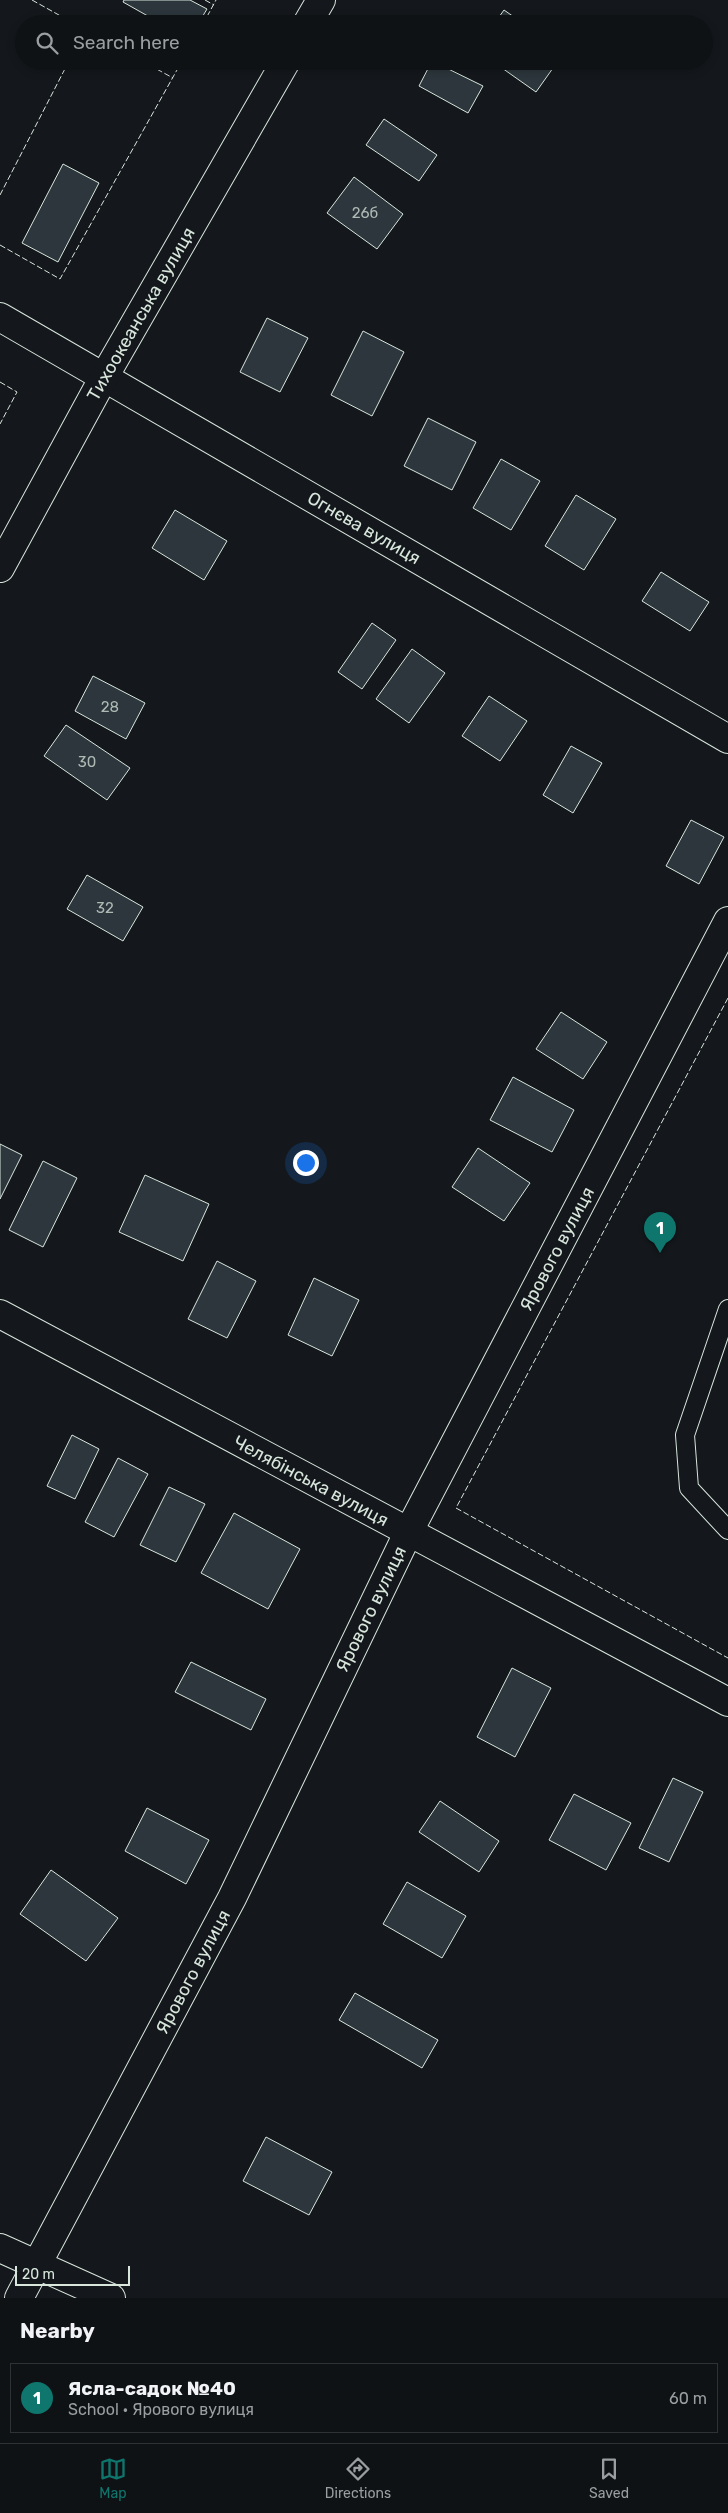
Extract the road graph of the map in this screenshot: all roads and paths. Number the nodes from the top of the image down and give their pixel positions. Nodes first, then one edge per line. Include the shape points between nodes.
1 (321, 0) edge
2 (312, 15) edge
3 (281, 70) edge
4 (0, 317) edge
5 (104, 377) junction
6 (0, 568) edge
7 (728, 739) edge
8 (728, 922) edge
9 (728, 1309) edge
10 (0, 1314) edge
11 (728, 1530) edge
12 (408, 1533) junction
13 (728, 1702) edge
14 (0, 2248) edge
15 (37, 2266) junction
16 (18, 2298) edge
17 (111, 2298) edge

1 - 2 street
3 - 5 street, Тихоокеанська вулиця
4 - 5 street, Огнєва вулиця
5 - 6 street, Тихоокеанська вулиця
5 - 7 street, Огнєва вулиця
8 - 12 street, Ярового вулиця
9 - 11 lane via 684,1435 689,1488
10 - 12 street, Челябінська вулиця
12 - 13 street, Челябінська вулиця
12 - 15 street, Ярового вулиця via 232,1898
14 - 15 street
15 - 16 street, Ярового вулиця
15 - 17 street

